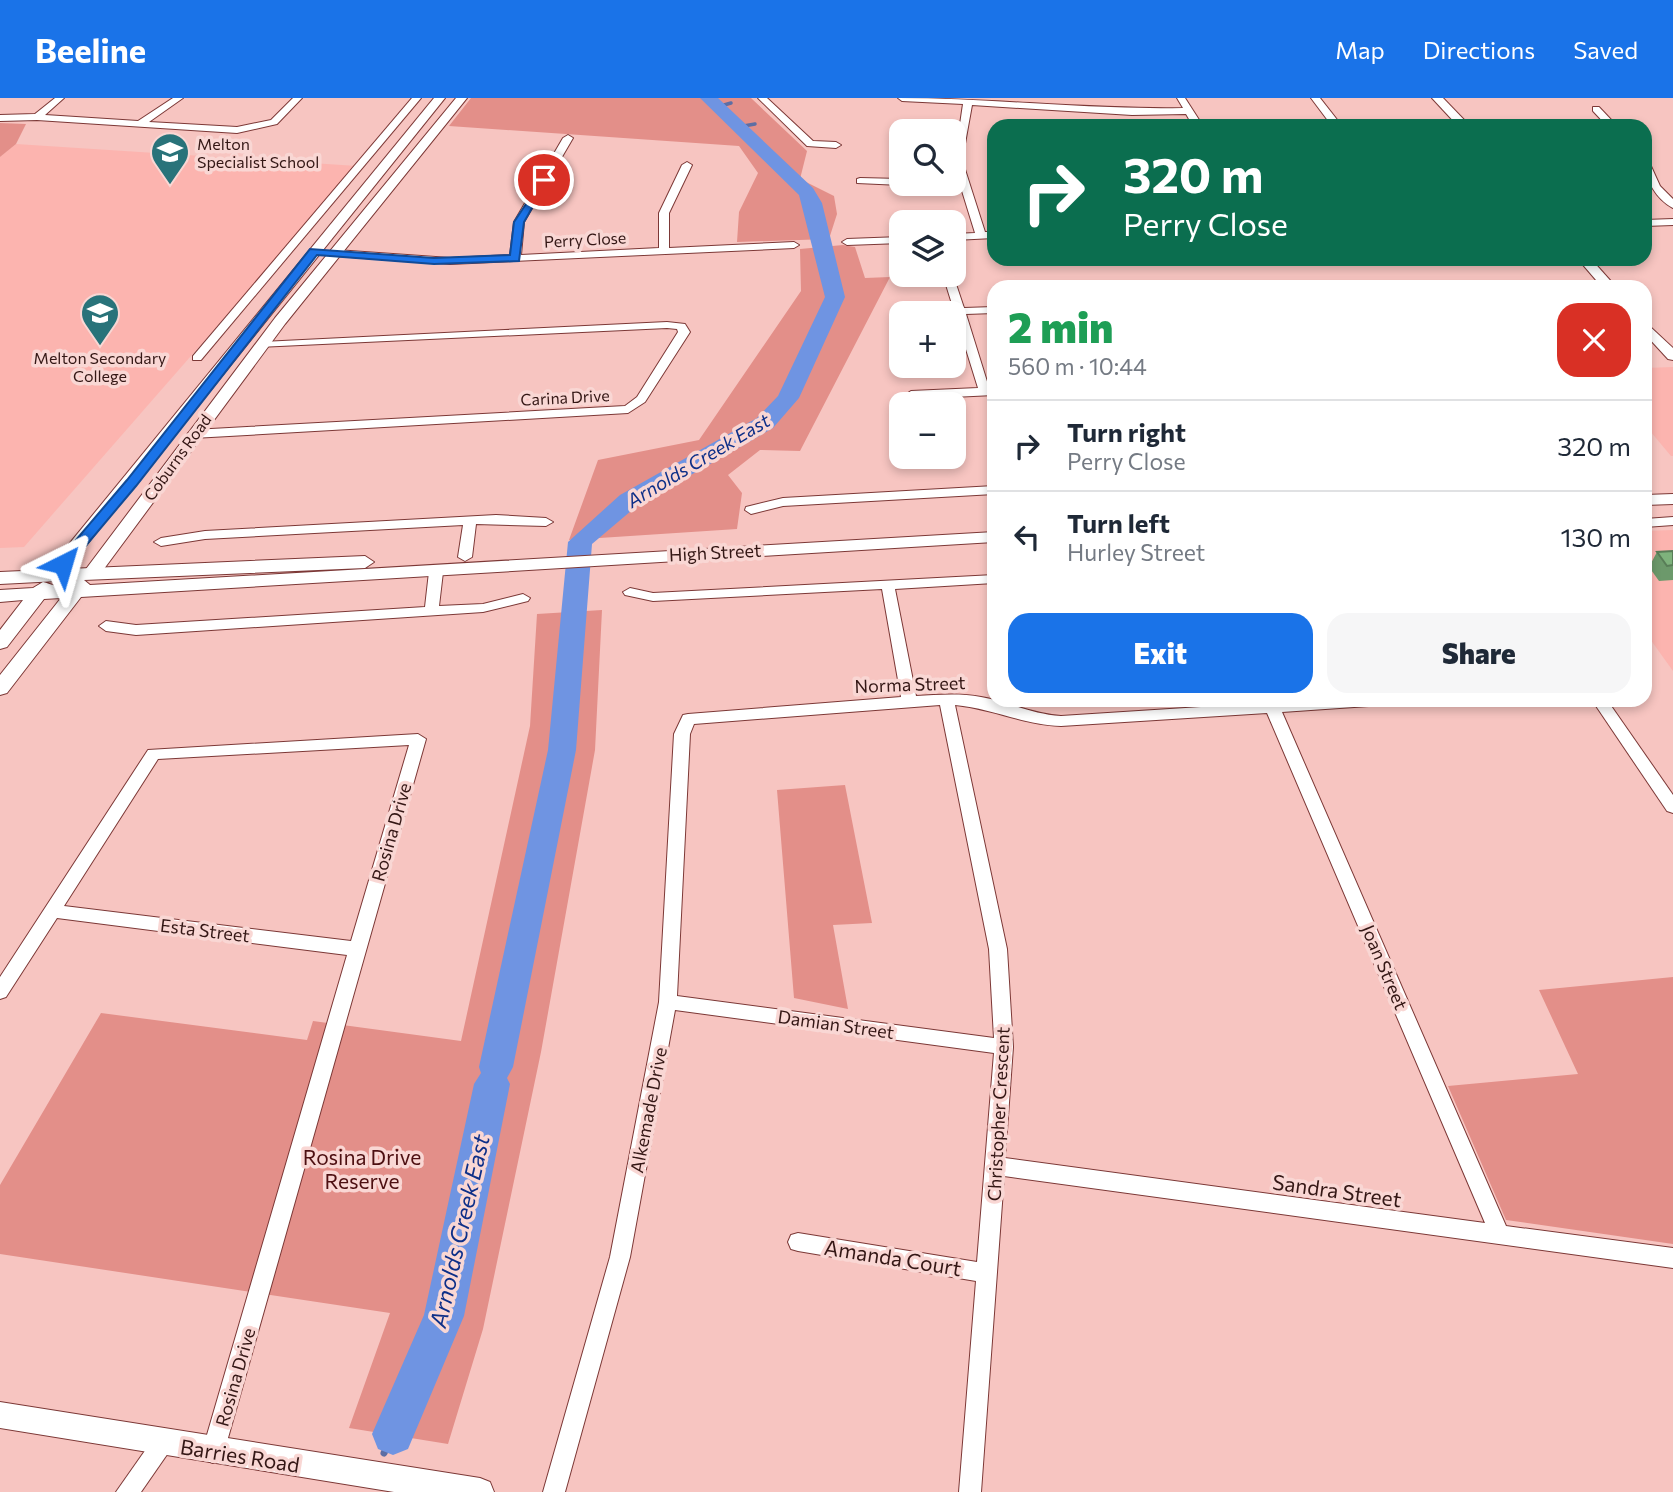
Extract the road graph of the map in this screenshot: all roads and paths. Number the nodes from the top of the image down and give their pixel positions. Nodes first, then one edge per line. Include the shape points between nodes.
1 (60, 98) edge
2 (179, 98) edge
3 (298, 98) edge
4 (417, 98) edge
5 (440, 98) edge
6 (462, 98) edge
7 (763, 98) edge
8 (902, 98) edge
9 (1181, 98) edge
10 (1315, 98) edge
11 (1437, 98) edge
12 (968, 102) junction
13 (1073, 109) junction
14 (1595, 109) dead end
15 (1186, 111) junction
16 (428, 112) junction
17 (450, 114) junction
18 (37, 117) junction
19 (0, 118) edge
20 (965, 119) edge
21 (1073, 119) edge
22 (1192, 119) edge
23 (1332, 119) edge
24 (1457, 119) edge
25 (1605, 119) edge
26 (141, 123) junction
27 (568, 138) dead end
28 (382, 140) junction
29 (836, 145) dead end
30 (396, 151) junction
31 (386, 164) junction
32 (687, 165) dead end
33 (354, 173) junction
34 (1652, 179) edge
35 (860, 181) dead end
36 (889, 182) edge
37 (966, 184) edge
38 (1673, 205) edge
39 (1673, 222) edge
40 (1652, 223) edge
41 (981, 236) junction
42 (987, 236) edge
43 (966, 237) edge
44 (889, 240) edge
45 (847, 242) dead end
46 (794, 245) dead end
47 (664, 250) junction
48 (314, 251) junction
49 (336, 253) junction
50 (515, 258) junction
51 (1590, 266) edge
52 (1603, 280) edge
53 (247, 300) junction
54 (272, 303) junction
55 (987, 310) edge
56 (966, 311) edge
57 (966, 329) edge
58 (1652, 330) edge
59 (1652, 333) edge
60 (1673, 333) edge
61 (262, 345) junction
62 (1673, 356) edge
63 (197, 358) dead end
64 (987, 383) edge
65 (987, 391) edge
66 (966, 392) edge
67 (193, 434) junction
68 (1673, 486) edge
69 (1652, 487) edge
70 (987, 490) edge
71 (1673, 499) edge
72 (1652, 500) edge
73 (751, 510) dead end
74 (470, 520) junction
75 (1673, 521) edge
76 (546, 522) dead end
77 (1652, 522) edge
78 (987, 526) edge
79 (987, 537) edge
80 (161, 542) dead end
81 (594, 554) junction
82 (464, 564) junction
83 (437, 565) junction
84 (92, 573) junction
85 (53, 575) junction
86 (0, 578) edge
87 (987, 579) edge
88 (888, 586) junction
89 (75, 592) junction
90 (630, 592) dead end
91 (38, 594) junction
92 (0, 596) edge
93 (523, 598) dead end
94 (431, 611) junction
95 (106, 626) dead end
96 (0, 643) edge
97 (0, 688) edge
98 (946, 699) junction
99 (909, 701) junction
100 (987, 704) edge
101 (998, 707) edge
102 (1233, 707) edge
103 (1271, 707) edge
104 (1604, 707) edge
105 (688, 719) joint
106 (1673, 807) edge
107 (53, 911) junction
108 (357, 949) junction
109 (0, 992) edge
110 (668, 1002) junction
111 (1004, 1047) junction
112 (996, 1166) junction
113 (1500, 1235) junction
114 (799, 1242) dead end
115 (1673, 1258) edge
116 (988, 1273) junction
117 (0, 1415) edge
118 (164, 1443) junction
119 (213, 1452) junction
120 (127, 1492) edge
121 (480, 1492) edge
122 (554, 1492) edge
123 (970, 1492) edge

1 - 18 street
2 - 26 street
3 - 26 street via 274,122 251,129
4 - 28 street
5 - 16 street, Coburns Road
6 - 17 street, Coburns Road
7 - 29 street via 810,144
8 - 12 street
9 - 15 street
10 - 23 street
11 - 24 street
12 - 13 street
12 - 20 street
13 - 15 street
13 - 21 street
14 - 25 street
15 - 22 street
16 - 17 street
16 - 30 street, Coburns Road
17 - 49 street, Coburns Road
18 - 19 street
18 - 26 street
27 - 50 street via 519,222
28 - 30 street
28 - 33 street
30 - 31 street, Coburns Road
31 - 33 street
31 - 48 street, Coburns Road
32 - 47 street via 664,213
33 - 53 street
34 - 38 street
35 - 36 street
37 - 41 street
39 - 40 street
41 - 42 street
41 - 43 street
44 - 45 street
46 - 47 street, Perry Close
47 - 50 street, Perry Close
48 - 49 street
48 - 54 street, Coburns Road
49 - 50 street, Perry Close via 434,261
49 - 61 street, Coburns Road
51 - 52 street
53 - 54 street
53 - 63 street
54 - 85 street, Coburns Road
55 - 56 street
57 - 64 street
58 - 60 street
59 - 62 street
61 - 67 street, Coburns Road
61 - 67 street, Carina Drive via 667,325 681,326 684,332 641,399 628,409
65 - 66 street
67 - 84 street, Coburns Road
68 - 69 main road
70 - 73 street via 783,502
71 - 72 main road
74 - 76 street
74 - 80 street via 205,535
74 - 82 street
75 - 77 street
78 - 81 main road, High Street
79 - 81 main road, High Street
81 - 82 main road, High Street
82 - 83 main road, High Street
83 - 84 main road, High Street
83 - 89 main road, High Street
83 - 94 street
84 - 85 main road, High Street
84 - 89 main road, Coburns Road
85 - 86 main road, High Street
85 - 91 main road, Coburns Road
87 - 88 street
88 - 90 street via 653,597
88 - 99 street
89 - 91 main road, High Street
89 - 97 main road, Coburns Road
91 - 92 main road, High Street
91 - 96 main road, Coburns Road
93 - 94 street via 498,606
94 - 95 street via 136,630
98 - 99 street, Norma Street
98 - 100 street, Norma Street
98 - 111 street, Christopher Crescent via 998,949
99 - 105 street, Norma Street
101 - 102 street, Norma Street via 1038,720 1061,721
103 - 113 street, Joan Street
104 - 106 street
105 - 110 street, Alkemade Drive via 682,734
107 - 108 street, Esta Street
107 - 108 street, Rosina Drive via 153,754 418,739
107 - 109 street, Rosina Drive
108 - 119 street, Rosina Drive
110 - 111 street, Damian Street
110 - 122 street, Alkemade Drive via 620,1258
111 - 112 street, Christopher Crescent
112 - 113 street, Sandra Street
112 - 116 street, Christopher Crescent
113 - 115 street, Sandra Street
114 - 116 street, Amanda Court
116 - 123 street, Christopher Crescent
117 - 118 street, Barries Road
118 - 119 street, Barries Road
118 - 120 street
119 - 121 street, Barries Road

